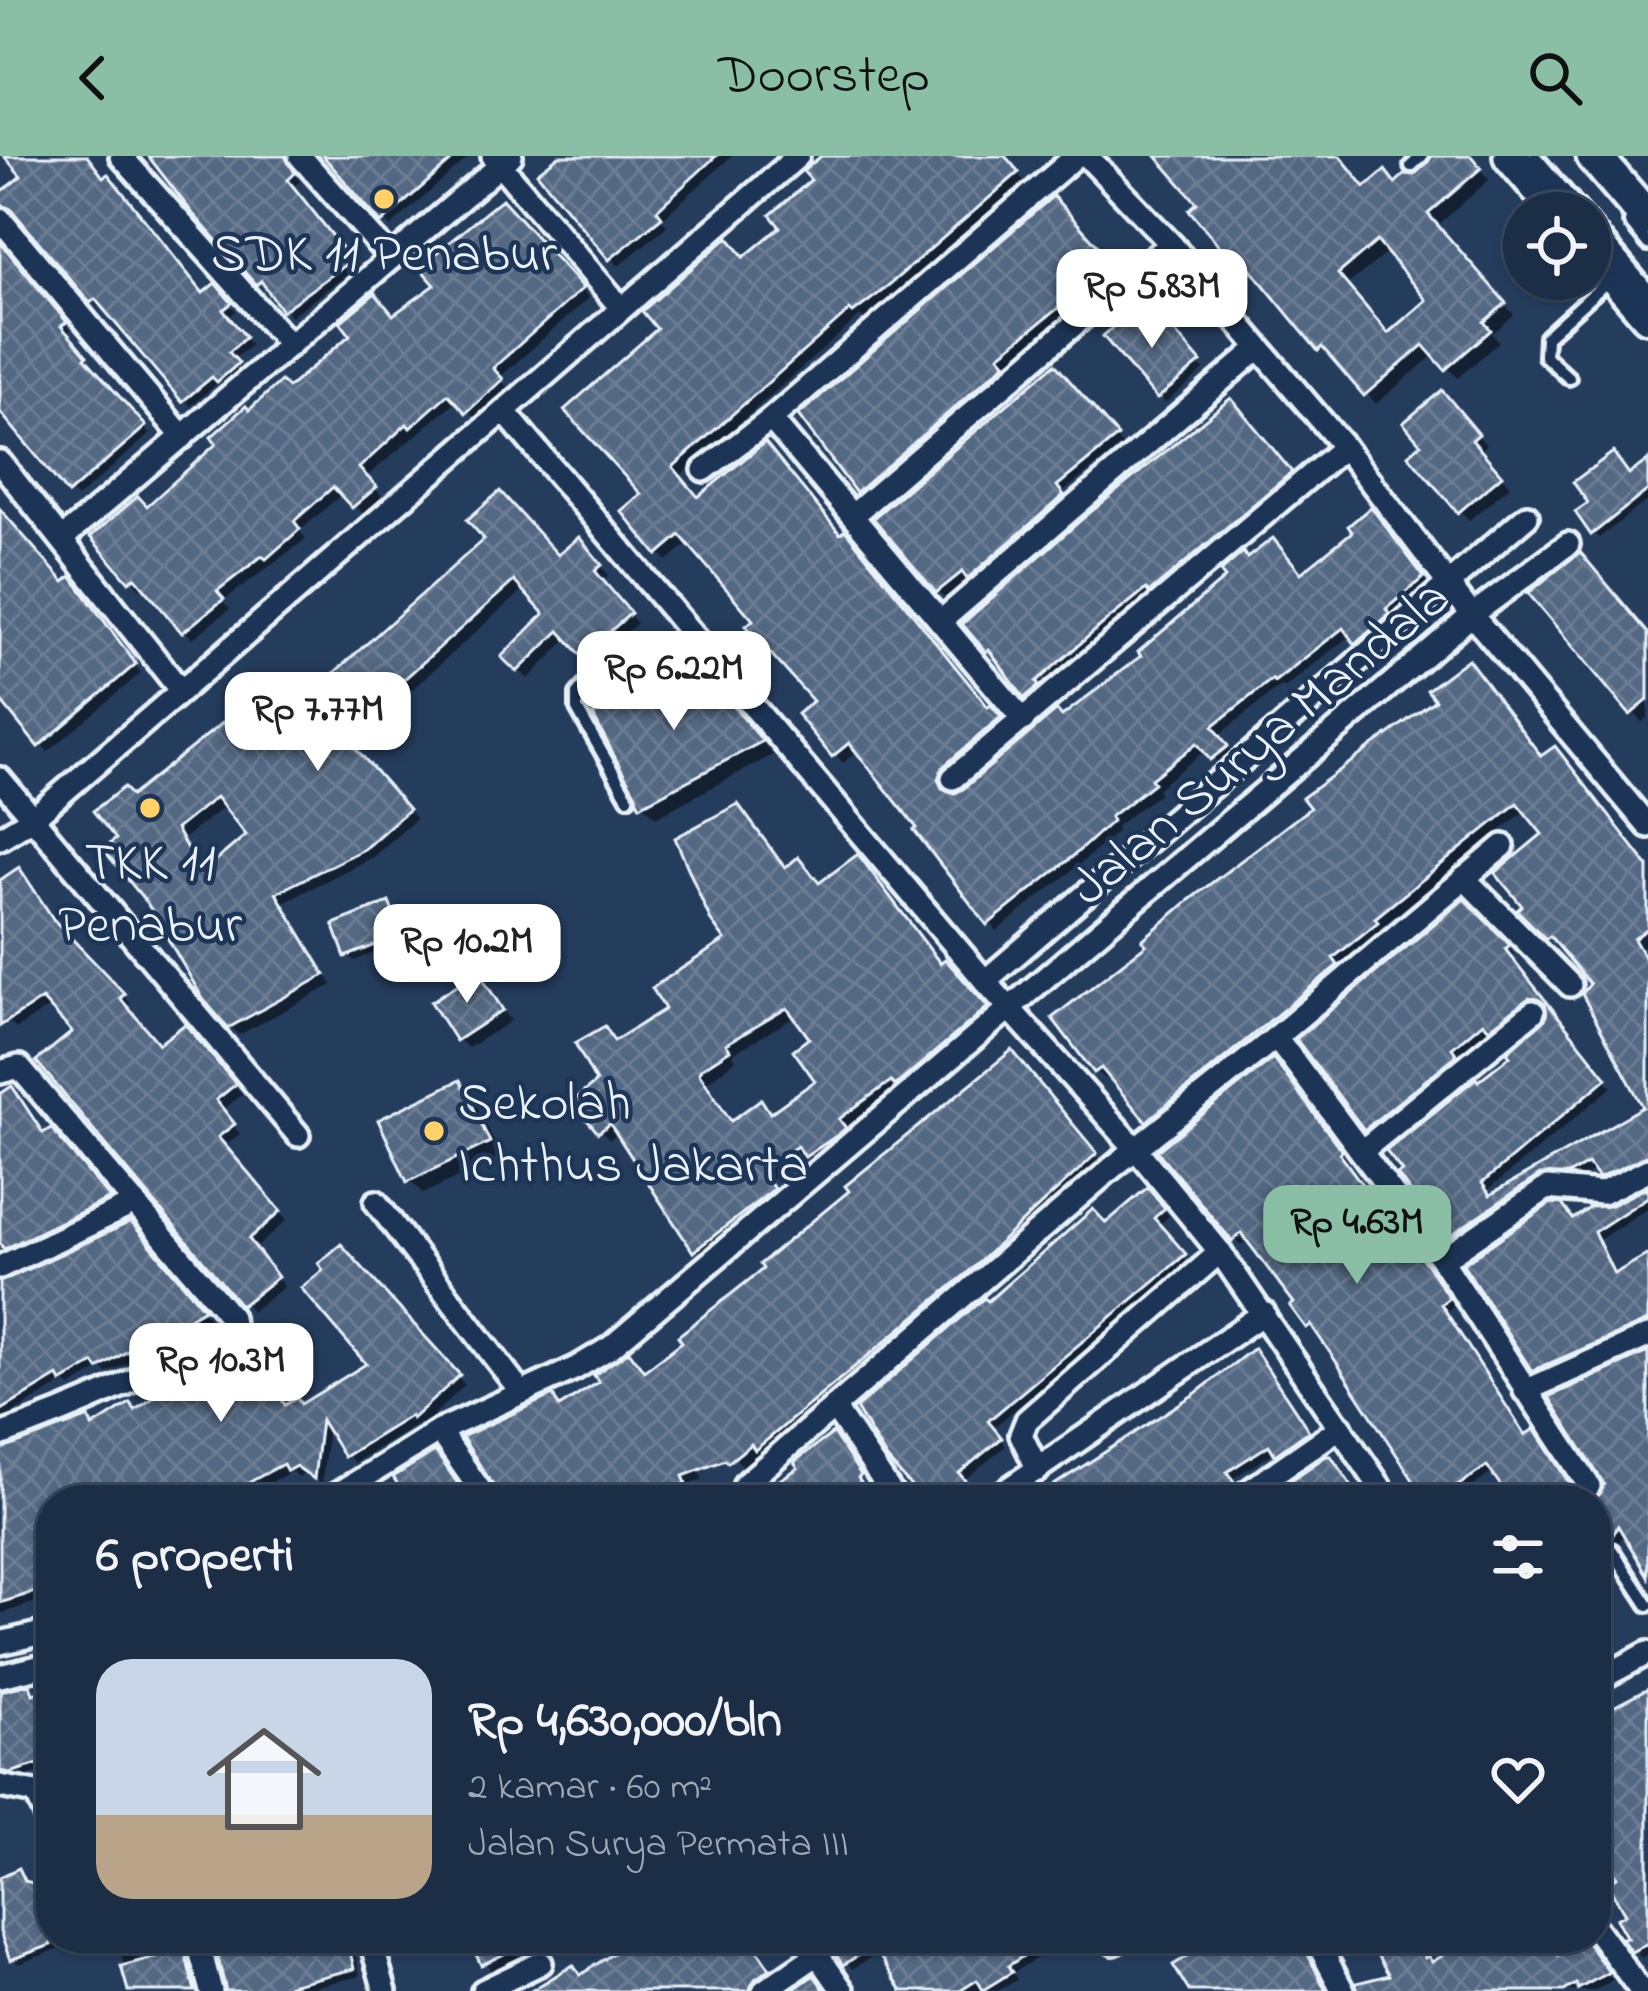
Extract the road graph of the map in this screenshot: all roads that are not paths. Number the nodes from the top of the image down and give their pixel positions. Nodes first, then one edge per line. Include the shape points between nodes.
1 (121, 156) edge
2 (300, 156) edge
3 (798, 156) edge
4 (1076, 156) edge
5 (1088, 156) edge
6 (1422, 156) edge
7 (1511, 156) edge
8 (1535, 156) edge
9 (1594, 156) edge
10 (501, 159) edge
11 (1411, 166) dead end
12 (1542, 192) edge
13 (1566, 192) edge
14 (1633, 214) edge
15 (0, 219) edge
16 (1648, 244) edge
17 (1172, 245) junction
18 (1611, 245) edge
19 (392, 258) junction
20 (1611, 272) edge
21 (1614, 276) junction
22 (1648, 289) edge
23 (621, 308) junction
24 (1648, 315) edge
25 (290, 345) junction
26 (1259, 348) junction
27 (1569, 378) dead end
28 (504, 411) junction
29 (771, 419) junction
30 (183, 437) junction
31 (1344, 448) junction
32 (0, 462) edge
33 (704, 470) dead end
34 (853, 515) junction
35 (1527, 516) dead end
36 (62, 538) junction
37 (1568, 544) dead end
38 (1449, 584) junction
39 (1472, 615) junction
40 (941, 621) junction
41 (690, 634) junction
42 (181, 691) junction
43 (1023, 720) junction
44 (1252, 753) junction
45 (953, 778) dead end
46 (0, 779) edge
47 (1276, 781) junction
48 (628, 798) dead end
49 (33, 818) junction
50 (1648, 826) edge
51 (0, 838) edge
52 (1503, 846) dead end
53 (1464, 878) junction
54 (985, 980) junction
55 (1570, 985) dead end
56 (1010, 1010) junction
57 (1533, 1012) dead end
58 (1276, 1037) junction
59 (0, 1072) edge
60 (298, 1135) dead end
61 (1136, 1149) junction
62 (1362, 1151) junction
63 (1648, 1170) edge
64 (376, 1202) dead end
65 (134, 1203) junction
66 (1220, 1252) junction
67 (1442, 1260) junction
68 (0, 1268) edge
69 (1264, 1313) junction
70 (1648, 1336) edge
71 (1526, 1390) junction
72 (521, 1391) junction
73 (834, 1407) junction
74 (1341, 1427) junction
75 (440, 1431) junction
76 (0, 1435) edge
77 (1037, 1470) junction
78 (352, 1485) edge
79 (477, 1485) edge
80 (745, 1485) edge
81 (886, 1485) edge
82 (1014, 1485) edge
83 (1257, 1485) edge
84 (1379, 1485) edge
85 (1588, 1485) edge
86 (1612, 1550) dead end
87 (1648, 1605) edge
88 (36, 1634) edge
89 (0, 1642) edge
90 (1648, 1653) edge
91 (36, 1668) edge
92 (1611, 1674) edge
93 (0, 1676) edge
94 (0, 1786) edge
95 (36, 1793) edge
96 (1611, 1950) edge
97 (201, 1953) edge
98 (375, 1953) edge
99 (805, 1953) edge
100 (817, 1953) edge
101 (1323, 1953) edge
102 (541, 1963) dead end
103 (211, 1991) edge
104 (386, 1991) edge
105 (483, 1991) edge
106 (764, 1991) edge
107 (843, 1991) edge
108 (1343, 1991) edge
109 (1641, 1991) edge

1 - 25 street
2 - 19 street
3 - 23 street
4 - 29 street
5 - 17 street
6 - 11 lane
7 - 12 main road
8 - 13 lane
9 - 14 main road
10 - 19 street
10 - 23 street
14 - 16 lane
15 - 30 street
17 - 26 street
17 - 34 street
18 - 22 lane
19 - 25 street
20 - 21 main road
21 - 24 main road
21 - 27 lane via 1546,337 1545,356
23 - 28 street
25 - 30 street
26 - 31 street
26 - 40 street
28 - 41 street
28 - 42 street
29 - 33 street
29 - 34 street
30 - 36 street
31 - 38 street
31 - 43 street
32 - 36 street
34 - 40 street
35 - 38 street, Jalan Surya Mandala
36 - 42 street
37 - 39 street, Jalan Surya Mandala
38 - 39 street
38 - 44 street, Jalan Surya Mandala
39 - 47 street, Jalan Surya Mandala
39 - 50 street
40 - 43 street
41 - 48 lane via 577,694 577,710
41 - 54 street
42 - 49 street
43 - 45 street
44 - 47 street
44 - 54 street, Jalan Surya Mandala
46 - 49 street
47 - 56 street, Jalan Surya Mandala
49 - 51 street
49 - 60 street
52 - 53 street
53 - 55 street
53 - 58 street
54 - 56 street
56 - 61 street
56 - 72 street, Jalan Surya Mandala via 611,1347
57 - 62 street
58 - 61 street
58 - 62 street
59 - 65 street via 19,1067
61 - 66 street
61 - 73 street
62 - 67 street
63 - 67 street via 1602,1193 1546,1188
64 - 72 street
65 - 68 street
65 - 76 street via 232,1324 167,1365
66 - 69 street
66 - 77 street via 1027,1420 1022,1435
67 - 71 street
69 - 74 street
69 - 77 street
70 - 71 street
71 - 85 street
72 - 75 street, Jalan Surya Mandala
73 - 80 street
73 - 81 street
74 - 83 street
74 - 84 street
75 - 78 street, Jalan Surya Mandala
75 - 79 street
77 - 82 street
86 - 87 lane
88 - 89 street
90 - 92 street
91 - 93 street
94 - 95 street
96 - 109 street
97 - 103 street
98 - 104 street
99 - 106 street
100 - 107 street
101 - 108 street
102 - 105 street

